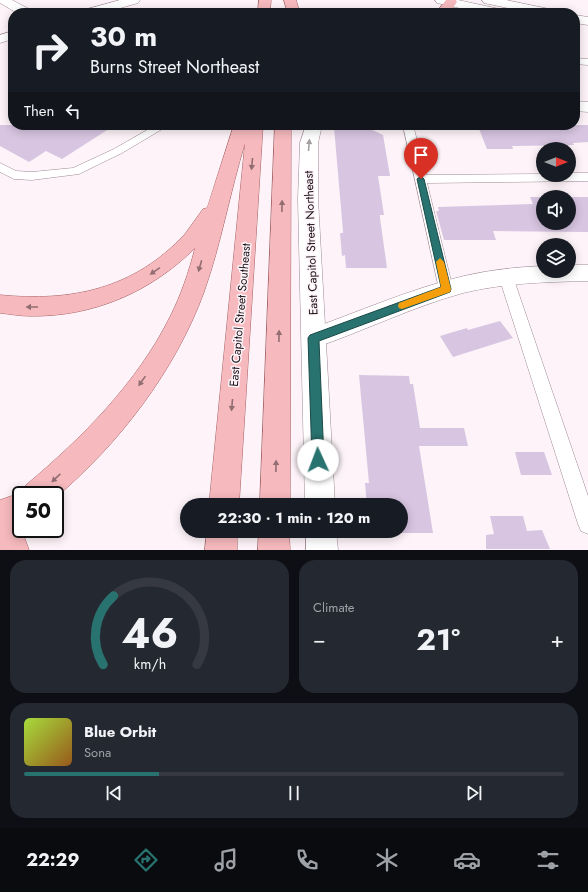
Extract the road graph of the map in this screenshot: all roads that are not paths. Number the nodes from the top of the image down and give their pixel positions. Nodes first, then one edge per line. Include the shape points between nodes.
1 (3, 0) edge
2 (134, 0) edge
3 (488, 0) edge
4 (448, 1) edge
5 (505, 6) edge
6 (470, 7) edge
7 (17, 8) edge
8 (106, 8) edge
9 (518, 8) edge
10 (155, 130) edge
11 (240, 130) edge
12 (255, 130) edge
13 (284, 130) edge
14 (313, 130) edge
15 (409, 130) edge
16 (0, 167) edge
17 (588, 177) edge
18 (421, 179) junction
19 (222, 188) junction
20 (588, 273) edge
21 (506, 277) junction
22 (446, 289) junction
23 (0, 304) edge
24 (314, 338) junction
25 (46, 486) edge
26 (225, 498) edge
27 (275, 498) edge
28 (320, 498) edge
29 (7, 512) edge
30 (588, 524) edge
31 (222, 538) edge
32 (274, 538) edge
33 (321, 538) edge
34 (13, 550) edge
35 (221, 550) edge
36 (274, 550) edge
37 (322, 550) edge

1 - 7 main road
2 - 8 main road
3 - 5 main road
4 - 6 main road
5 - 6 main road
5 - 9 main road
10 - 16 lane via 75,171 26,176 14,175
11 - 19 main road
12 -> 26 main road, East Capitol Street Southeast
27 -> 13 main road
24 -> 14 main road, East Capitol Street Northeast via 308,199 309,142
15 - 18 lane
17 - 18 lane
18 - 22 lane
19 -> 23 main road via 195,236 169,261 141,280 112,293 80,302 40,307
19 -> 25 main road via 192,294 160,355 132,396 96,439
20 - 21 main road
21 - 22 main road
21 - 30 lane
22 - 24 main road
24 - 28 main road, East Capitol Street Northeast
29 - 34 main road
31 - 35 main road
32 - 36 main road
33 - 37 main road

